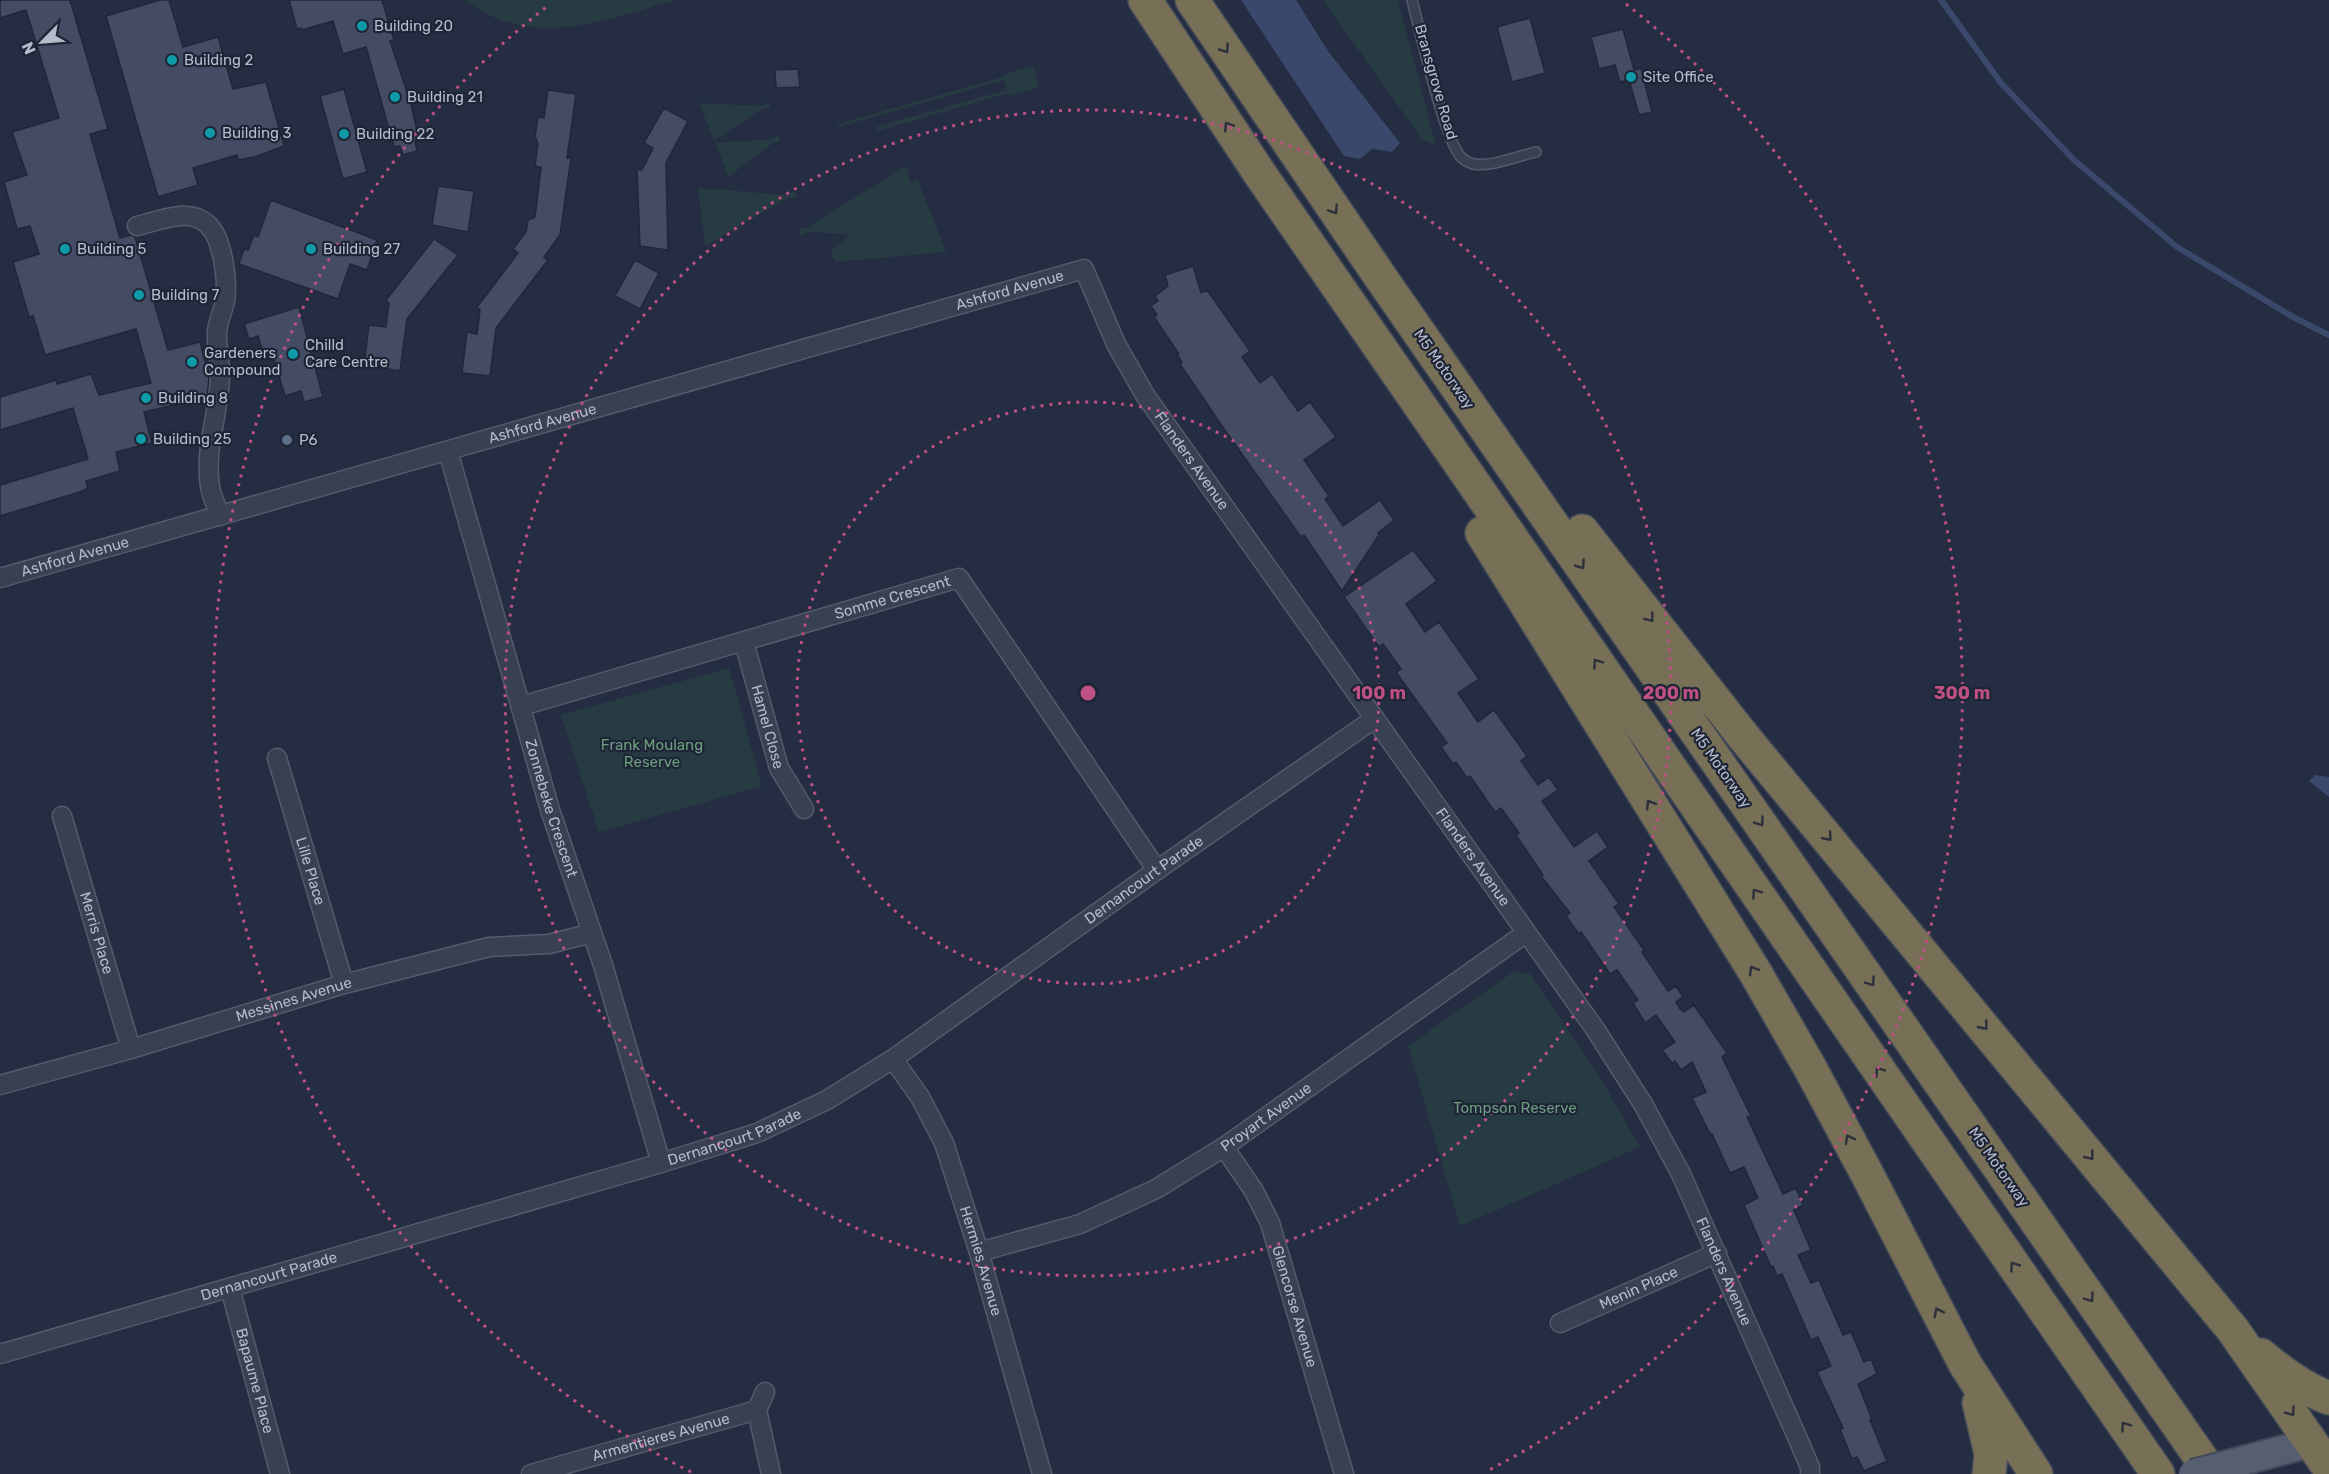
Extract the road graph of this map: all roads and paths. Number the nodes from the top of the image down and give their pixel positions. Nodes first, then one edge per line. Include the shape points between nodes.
1 (1145, 0) edge
2 (1192, 0) edge
3 (1412, 0) edge
4 (1536, 152) dead end
5 (1260, 174) junction
6 (137, 226) dead end
7 (1084, 269) joint
8 (1379, 275) junction
9 (448, 451) junction
10 (220, 516) junction
11 (0, 579) edge
12 (744, 642) junction
13 (522, 706) junction
14 (1374, 719) junction
15 (278, 758) dead end
16 (804, 809) dead end
17 (62, 816) dead end
18 (1156, 870) junction
19 (592, 933) junction
20 (1526, 933) junction
21 (344, 984) junction
22 (131, 1049) junction
23 (893, 1059) junction
24 (0, 1085) edge
25 (1224, 1147) junction
26 (661, 1163) junction
27 (979, 1252) junction
28 (1717, 1253) junction
29 (230, 1288) junction
30 (1560, 1323) dead end
31 (2233, 1330) junction
32 (0, 1354) edge
33 (1965, 1365) junction
34 (765, 1392) dead end
35 (2329, 1398) edge
36 (757, 1410) junction
37 (2320, 1456) edge
38 (280, 1474) edge
39 (531, 1474) edge
40 (771, 1474) edge
41 (1042, 1474) edge
42 (1344, 1474) edge
43 (1810, 1474) edge
44 (1989, 1474) edge
45 (2036, 1474) edge
46 (2158, 1474) edge
47 (2193, 1474) edge
48 (2212, 1474) edge

5 -> 1 highway
2 -> 8 highway, M5 Motorway
3 - 4 lane, Bransgrove Road via 1444,118 1461,157 1484,164
33 -> 5 highway via 1840,1124 1755,972
46 -> 5 highway
6 - 10 street via 176,216 195,218 206,222 219,243 227,282 217,330 221,375 210,439 210,486
7 - 9 street, Ashford Avenue
7 - 14 street, Flanders Avenue via 1116,344 1144,395
8 -> 31 highway via 1694,675
8 -> 48 highway, M5 Motorway
9 - 10 street, Ashford Avenue
9 - 13 street, Zonnebeke Crescent
10 - 11 street, Ashford Avenue
12 - 13 street, Somme Crescent
12 - 16 street, Hamel Close via 779,768
12 - 18 street, Somme Crescent via 959,578
13 - 19 street, Zonnebeke Crescent via 550,810
14 - 18 street, Dernancourt Parade
14 - 20 street, Flanders Avenue
15 - 21 street, Lille Place
17 - 22 street, Merris Place
18 - 23 street, Dernancourt Parade
19 - 21 street, Messines Avenue via 549,944 489,947
19 - 26 street, Zonnebeke Crescent
20 - 25 street, Proyart Avenue
20 - 28 street, Flanders Avenue via 1643,1104
21 - 22 street, Messines Avenue
22 - 24 street, Messines Avenue
23 - 26 street, Dernancourt Parade via 792,1118
23 - 27 street, Hermies Avenue via 920,1097 944,1143
25 - 27 street, Proyart Avenue via 1156,1190 1080,1224
25 - 42 street, Glencorse Avenue via 1270,1223
26 - 29 street, Dernancourt Parade
27 - 41 street, Hermies Avenue
28 - 30 street, Menin Place
28 - 43 street, Flanders Avenue
29 - 32 street, Dernancourt Parade
29 - 38 street, Bapaume Place
31 - 35 highway via 2274,1366
31 -> 37 highway
33 - 44 highway via 1983,1413 1991,1454
33 - 45 highway
34 - 36 street
36 - 39 street, Armentieres Avenue
36 - 40 street
37 - 47 main road, bridge via 2268,1454

